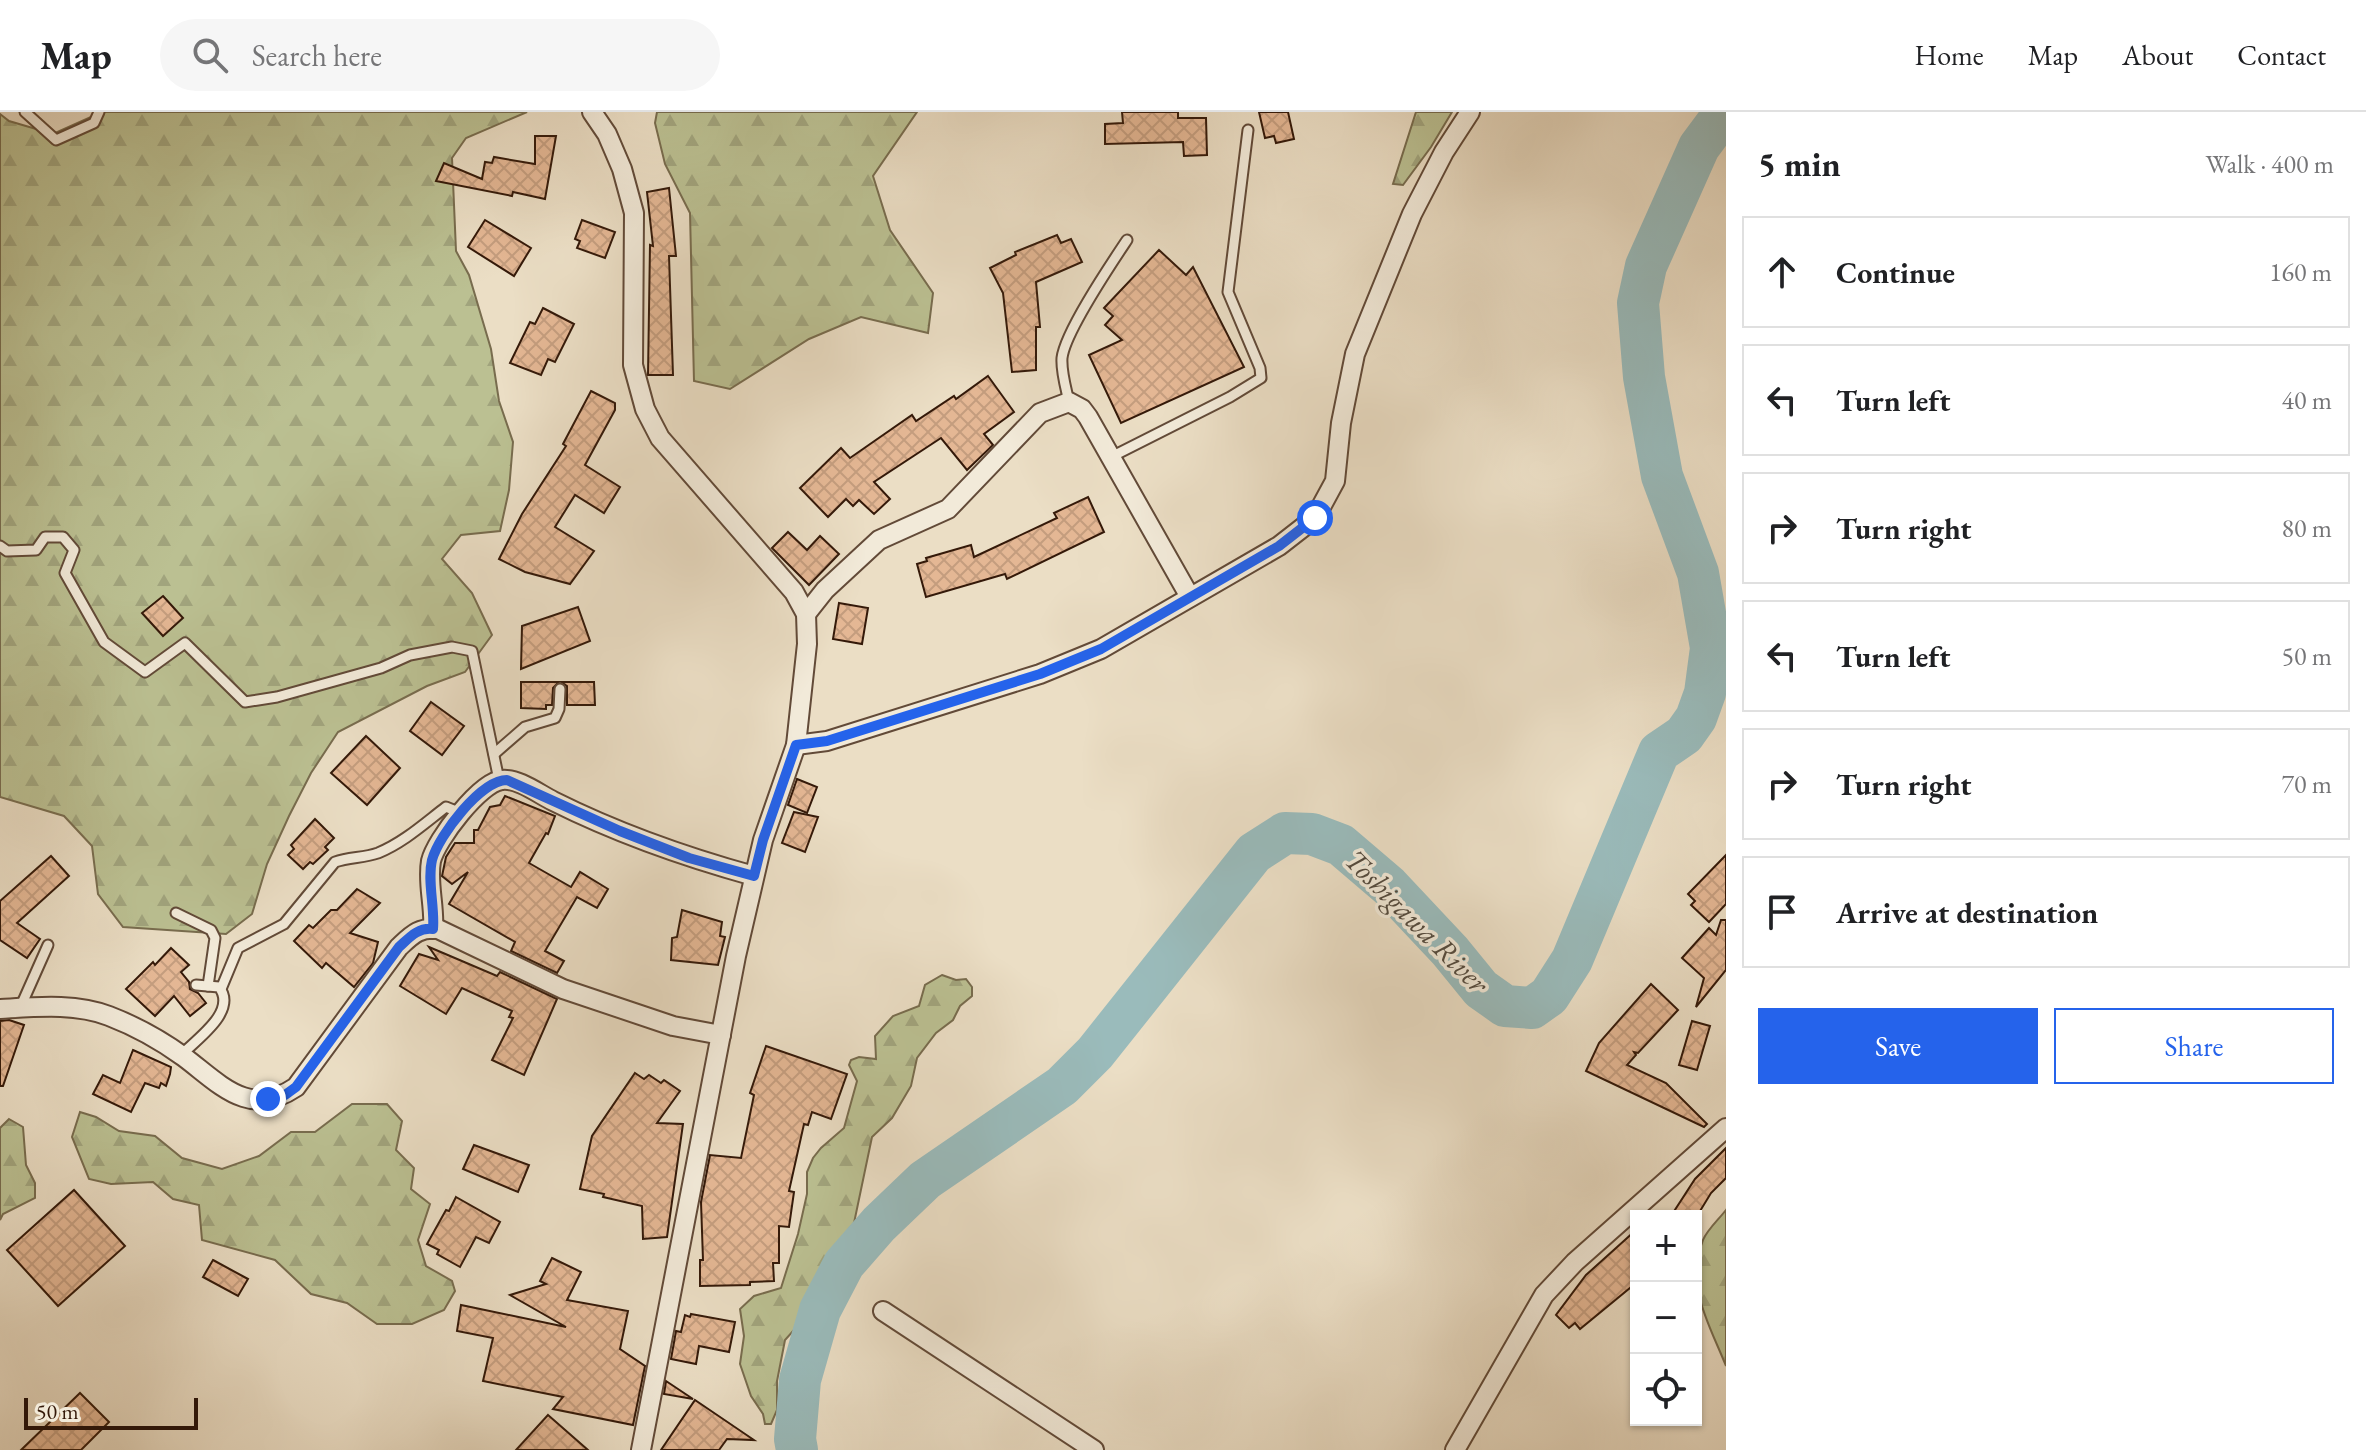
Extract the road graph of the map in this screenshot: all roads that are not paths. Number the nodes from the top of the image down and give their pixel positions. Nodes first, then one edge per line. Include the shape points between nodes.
1 (25, 112) edge
2 (99, 112) edge
3 (592, 112) edge
4 (1470, 112) edge
5 (1248, 130) dead end
6 (1127, 240) dead end
7 (1069, 402) junction
8 (1111, 457) junction
9 (0, 546) edge
10 (1190, 597) junction
11 (806, 614) junction
12 (560, 689) dead end
13 (796, 745) junction
14 (494, 754) junction
15 (499, 780) junction
16 (461, 813) junction
17 (754, 876) junction
18 (176, 913) dead end
19 (433, 929) junction
20 (48, 945) dead end
21 (196, 985) dead end
22 (208, 986) junction
23 (221, 989) junction
24 (20, 1008) junction
25 (0, 1009) edge
26 (721, 1035) junction
27 (181, 1055) junction
28 (1726, 1128) edge
29 (883, 1311) dead end
30 (641, 1450) edge
31 (1094, 1450) edge
32 (1455, 1450) edge

1 - 2 lane via 56,140 94,123
3 - 11 street via 622,169 634,213 633,365 645,409 660,438 794,592
4 - 10 street via 1412,214 1355,354 1335,481 1315,518 1279,546
5 - 8 lane via 1228,292 1261,378
6 - 7 lane via 1065,345
7 - 8 street via 1082,409
7 - 11 street via 1040,413 948,509 879,540
8 - 10 street
9 - 14 lane via 7,551 36,550 45,537 63,537 74,550 65,573 104,642 145,672 185,643 245,702 381,668 410,655 452,647 472,651
10 - 13 street via 1101,649 1040,674 827,741
11 - 13 street
12 - 14 lane via 555,718 525,727
13 - 17 street
14 - 15 lane
15 - 16 street
15 - 17 street via 518,783 675,853
16 - 19 street via 431,861
16 - 23 lane via 446,807 377,853 335,862 284,924 238,948
17 - 26 street
18 - 22 lane via 211,930 215,938
19 - 26 street via 576,993 673,1026
19 - 27 street via 414,933 399,947 285,1095 240,1098
20 - 24 lane
21 - 22 lane
22 - 23 lane
23 - 27 lane via 220,1015
24 - 25 street
24 - 27 street via 89,1009
26 - 30 street
28 - 32 street via 1544,1295
29 - 31 street

